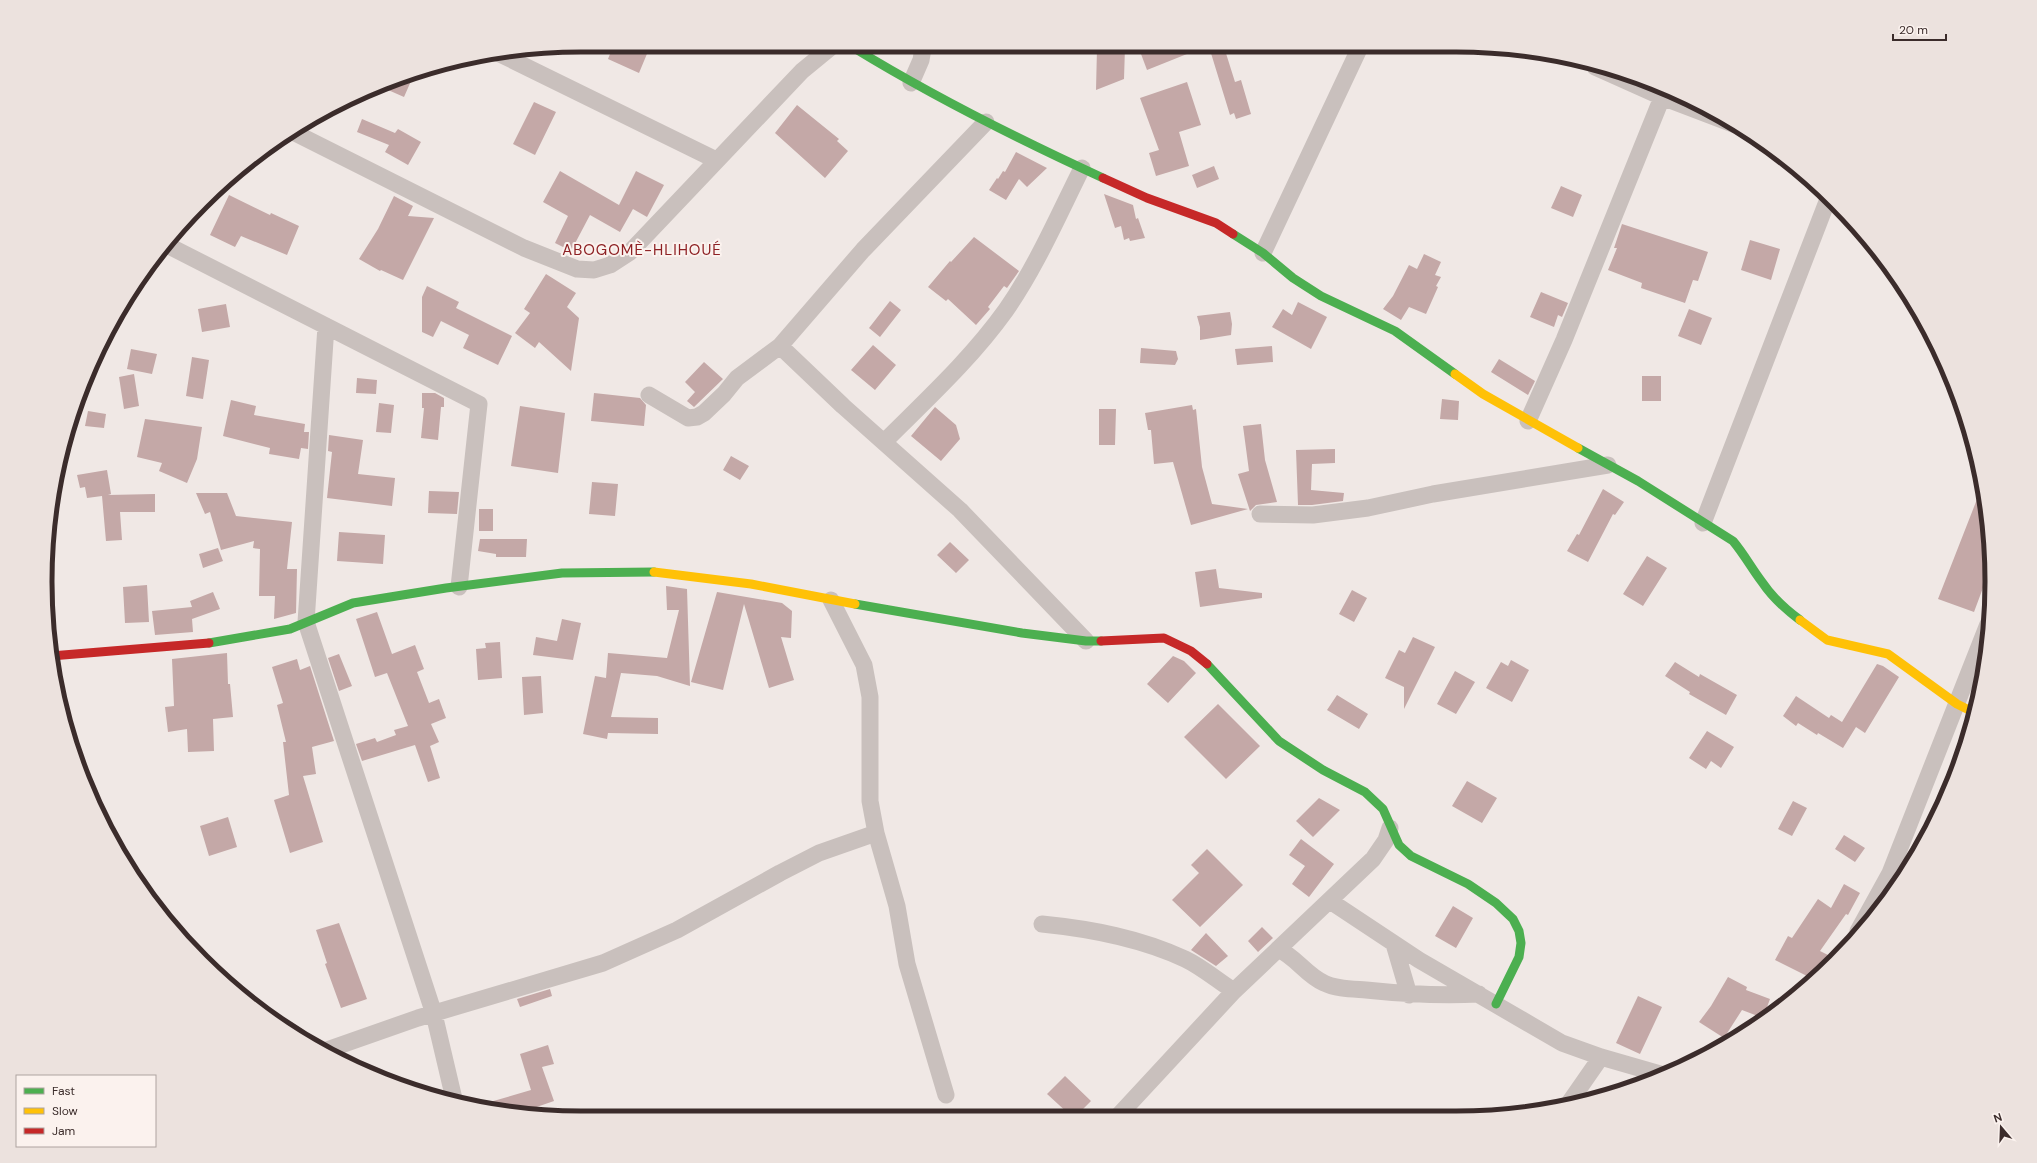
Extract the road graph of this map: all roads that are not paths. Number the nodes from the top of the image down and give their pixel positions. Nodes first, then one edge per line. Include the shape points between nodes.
1 (825, 52) edge
2 (861, 52) edge
3 (922, 52) edge
4 (1358, 52) edge
5 (507, 58) edge
6 (911, 83) junction
7 (1664, 94) edge
8 (986, 122) junction
9 (298, 134) edge
10 (716, 160) junction
11 (1082, 168) junction
12 (1826, 203) edge
13 (171, 247) edge
14 (1263, 253) junction
15 (326, 326) junction
16 (780, 346) junction
17 (649, 395) dead end
18 (1528, 421) junction
19 (884, 442) junction
20 (1608, 465) junction
21 (1260, 514) dead end
22 (1703, 523) junction
23 (459, 587) junction
24 (831, 600) junction
25 (306, 622) junction
26 (1086, 641) junction
27 (1981, 642) edge
28 (58, 655) edge
29 (1957, 704) junction
30 (1969, 710) edge
31 (1390, 828) junction
32 (876, 833) junction
33 (1330, 901) junction
34 (1866, 916) edge
35 (1042, 924) dead end
36 (1394, 944) junction
37 (1278, 949) junction
38 (1234, 991) junction
39 (1478, 994) junction
40 (1409, 995) junction
41 (1496, 1004) junction
42 (434, 1014) junction
43 (332, 1048) edge
44 (1601, 1057) junction
45 (1654, 1072) edge
46 (453, 1095) edge
47 (946, 1095) dead end
48 (1573, 1098) edge
49 (1123, 1111) edge

1 - 10 street via 802,71
2 - 6 street
3 - 6 street
4 - 14 street
5 - 10 street
6 - 8 street
7 - 18 street via 1564,340
8 - 11 street
8 - 16 street via 863,250
9 - 10 street via 524,248 577,269 594,270 610,265 630,252
11 - 14 street via 1147,198 1216,223
11 - 19 street via 1042,248 1006,310 977,347
12 - 22 street
13 - 15 street
14 - 18 street via 1293,278 1322,296 1395,331 1483,394
15 - 23 street via 479,404
15 - 25 street
16 - 17 street via 737,378 719,399 697,417 688,418
16 - 19 street
18 - 20 street
19 - 26 street via 960,510
20 - 21 street via 1433,494 1368,508 1313,515
20 - 22 street
22 - 29 street via 1737,546 1783,608 1827,640 1888,654
23 - 24 street via 562,573 645,571 750,584
23 - 25 street via 353,603
24 - 26 street via 952,622
24 - 32 street via 864,665 870,697 870,801
25 - 28 street via 290,629 213,642
25 - 42 street
26 - 31 street via 1164,638 1192,651 1222,678 1279,741 1323,770 1365,792 1383,809
27 - 29 street
29 - 30 street
29 - 34 street via 1942,736 1890,873
31 - 33 street via 1386,840 1373,859
31 - 41 street via 1399,845 1411,856 1468,884 1496,903 1513,920 1520,937 1519,957
32 - 42 street via 819,853 677,930 603,963
32 - 47 street via 897,906 907,964
33 - 36 street
33 - 37 street
35 - 38 street via 1087,929 1140,942 1186,960
36 - 39 street
36 - 40 street
37 - 38 street
37 - 40 street via 1288,953 1312,976 1325,984
38 - 49 street
39 - 40 street
39 - 41 street
41 - 44 street via 1562,1043
42 - 43 street
42 - 46 street
44 - 45 street
44 - 48 street

